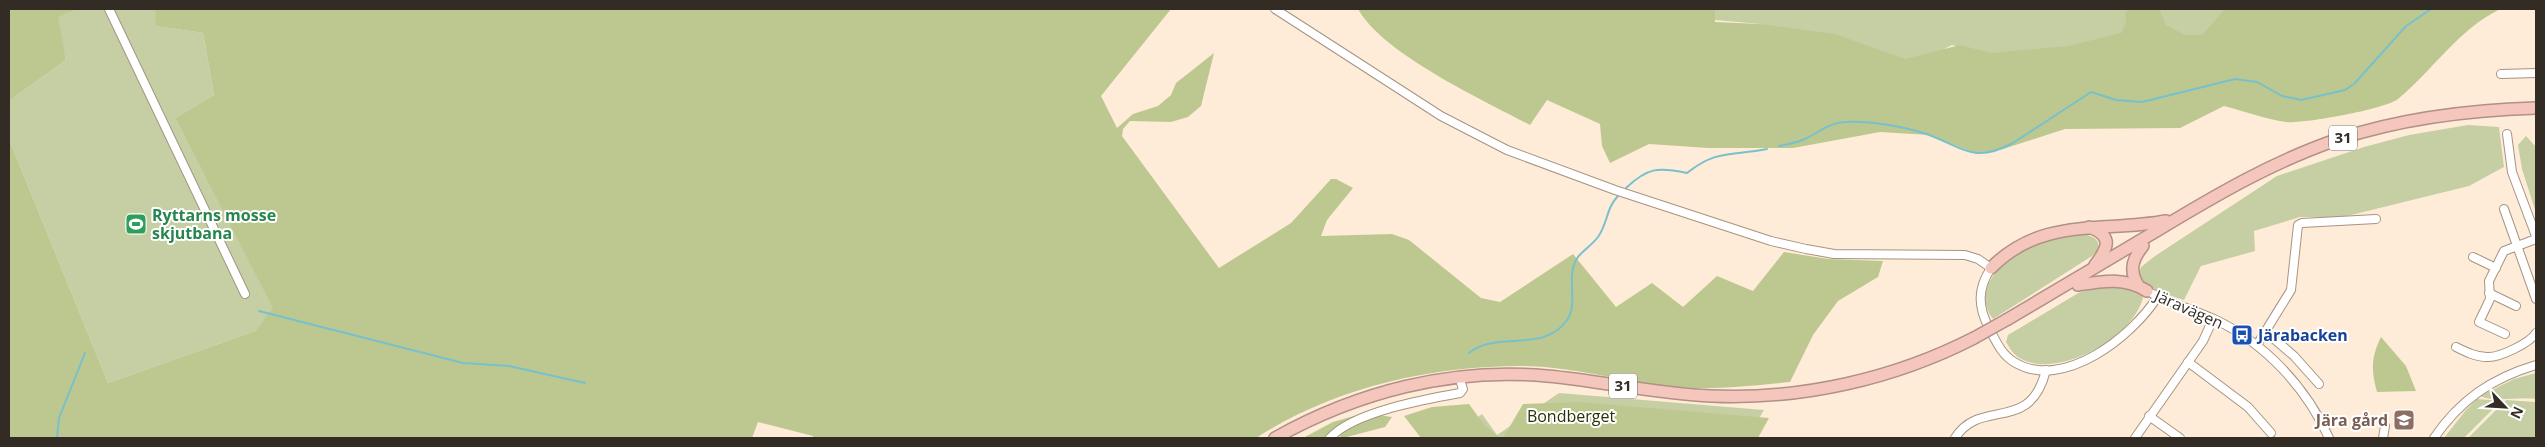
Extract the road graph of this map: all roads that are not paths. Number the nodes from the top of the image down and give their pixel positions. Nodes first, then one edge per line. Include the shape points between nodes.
1 (109, 9) edge
2 (1275, 9) edge
3 (2536, 73) edge
4 (2502, 74) dead end
5 (2536, 108) edge
6 (2536, 114) edge
7 (2507, 134) dead end
8 (2504, 209) dead end
9 (2376, 219) dead end
10 (2175, 220) junction
11 (2089, 227) junction
12 (2536, 238) edge
13 (2142, 246) junction
14 (2518, 246) junction
15 (2473, 257) dead end
16 (1991, 268) junction
17 (2496, 268) junction
18 (2093, 269) junction
19 (2078, 285) junction
20 (2143, 288) junction
21 (2489, 293) junction
22 (245, 294) dead end
23 (2158, 296) junction
24 (2536, 299) edge
25 (2516, 306) dead end
26 (2213, 319) junction
27 (2009, 322) junction
28 (2266, 332) junction
29 (2536, 333) edge
30 (2505, 334) dead end
31 (1975, 341) junction
32 (2257, 345) junction
33 (2456, 347) dead end
34 (2188, 362) junction
35 (2536, 365) edge
36 (2046, 370) junction
37 (1461, 383) junction
38 (2318, 384) dead end
39 (2149, 416) junction
40 (2384, 426) dead end
41 (2271, 434) dead end
42 (1275, 438) edge
43 (1288, 438) edge
44 (1330, 438) edge
45 (1955, 438) edge
46 (2135, 438) edge
47 (2180, 438) edge
48 (2329, 438) edge
49 (2383, 438) edge
50 (2434, 438) edge

1 - 22 street
2 - 16 street via 1441,116 1508,150 1553,168 1695,217 1806,249 1834,254 1965,255
3 - 4 street
5 - 10 highway, 31 via 2438,116 2380,127 2340,139 2262,170
6 - 13 highway, 31 via 2435,122 2342,145 2257,179
7 - 12 street via 2512,172
8 - 14 street
9 - 28 street via 2298,225 2292,290
10 - 11 highway via 2138,226
10 - 18 highway, 31
11 - 16 highway via 2034,238 2008,253
11 - 18 highway via 2103,235 2107,243
12 - 14 street
13 - 19 highway, 31
13 - 20 highway via 2132,267 2133,276
14 - 17 street via 2504,251
14 - 24 street
15 - 17 street
16 - 36 street via 1982,286 1980,308 2000,348 2021,365
17 - 21 street via 2488,286
18 - 27 highway, 31
19 - 20 highway via 2114,281
19 - 27 highway, 31
20 - 23 street, Järavägen
21 - 25 street
21 - 30 street via 2490,299 2479,322
23 - 26 street, Järavägen
23 - 36 street via 2137,324 2111,347 2074,364
26 - 32 street, Järavägen
26 - 34 street
27 - 31 highway, 31, bridge
28 - 32 street
28 - 38 street via 2294,356
29 - 33 street via 2520,346 2488,358
31 - 37 highway, 31 via 1923,367 1864,386 1770,401 1695,402 1546,382
31 - 42 highway, 31 via 1870,378 1827,388 1766,395 1691,395 1539,375 1455,378 1368,397 1319,415
32 - 48 street, Järavägen via 2291,377 2313,406
34 - 39 street
34 - 41 street via 2248,407
35 - 50 street via 2507,374 2474,394 2447,419
36 - 45 street via 2040,389 2032,400 2016,409 1978,420 1962,429
37 - 43 highway, 31 via 1367,403
37 - 44 street via 1463,389 1460,393 1355,421 1343,426
39 - 46 street
39 - 47 street
40 - 49 street

